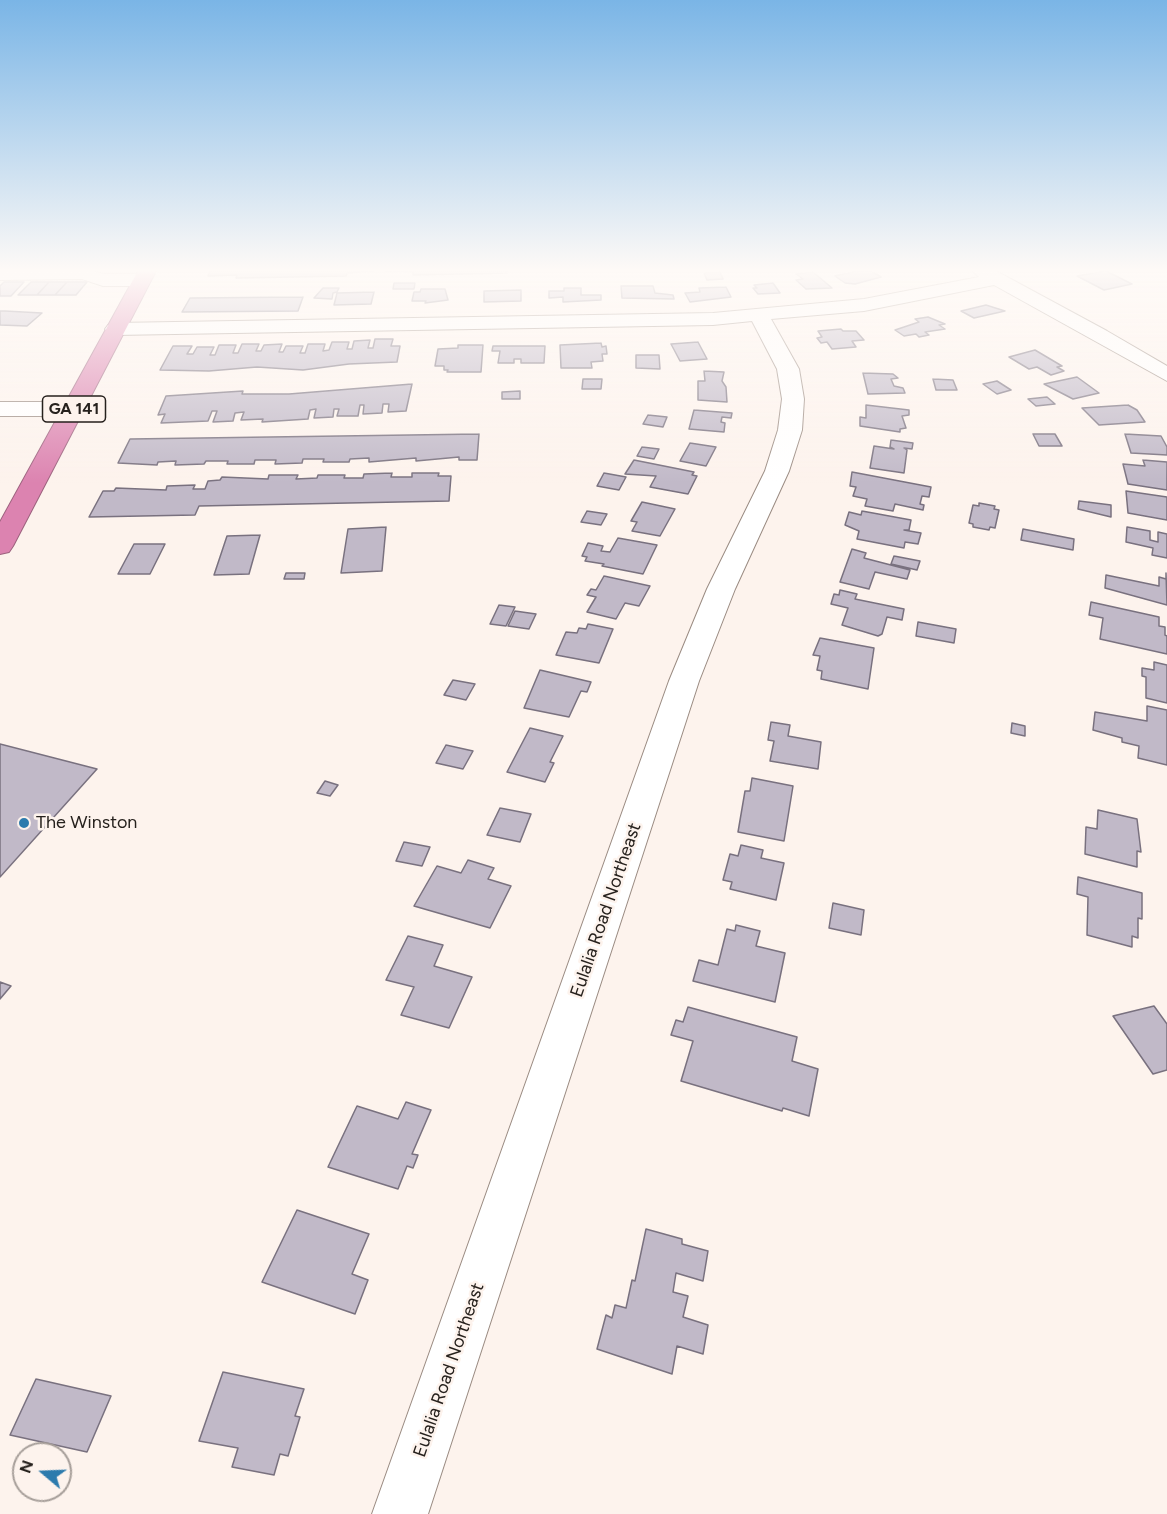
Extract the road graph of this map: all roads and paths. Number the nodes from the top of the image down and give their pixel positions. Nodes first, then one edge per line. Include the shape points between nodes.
1 (109, 342) edge
2 (773, 342) edge
3 (1111, 342) edge
4 (1167, 375) edge
5 (0, 409) edge
6 (74, 409) junction
7 (0, 546) edge
8 (400, 1514) edge

1 - 6 highway, GA 141
2 - 8 street, Eulalia Road Northeast via 788,369 793,399 790,430 777,471 721,589 684,681
3 - 4 street
5 - 6 street
6 - 7 highway, GA 141

